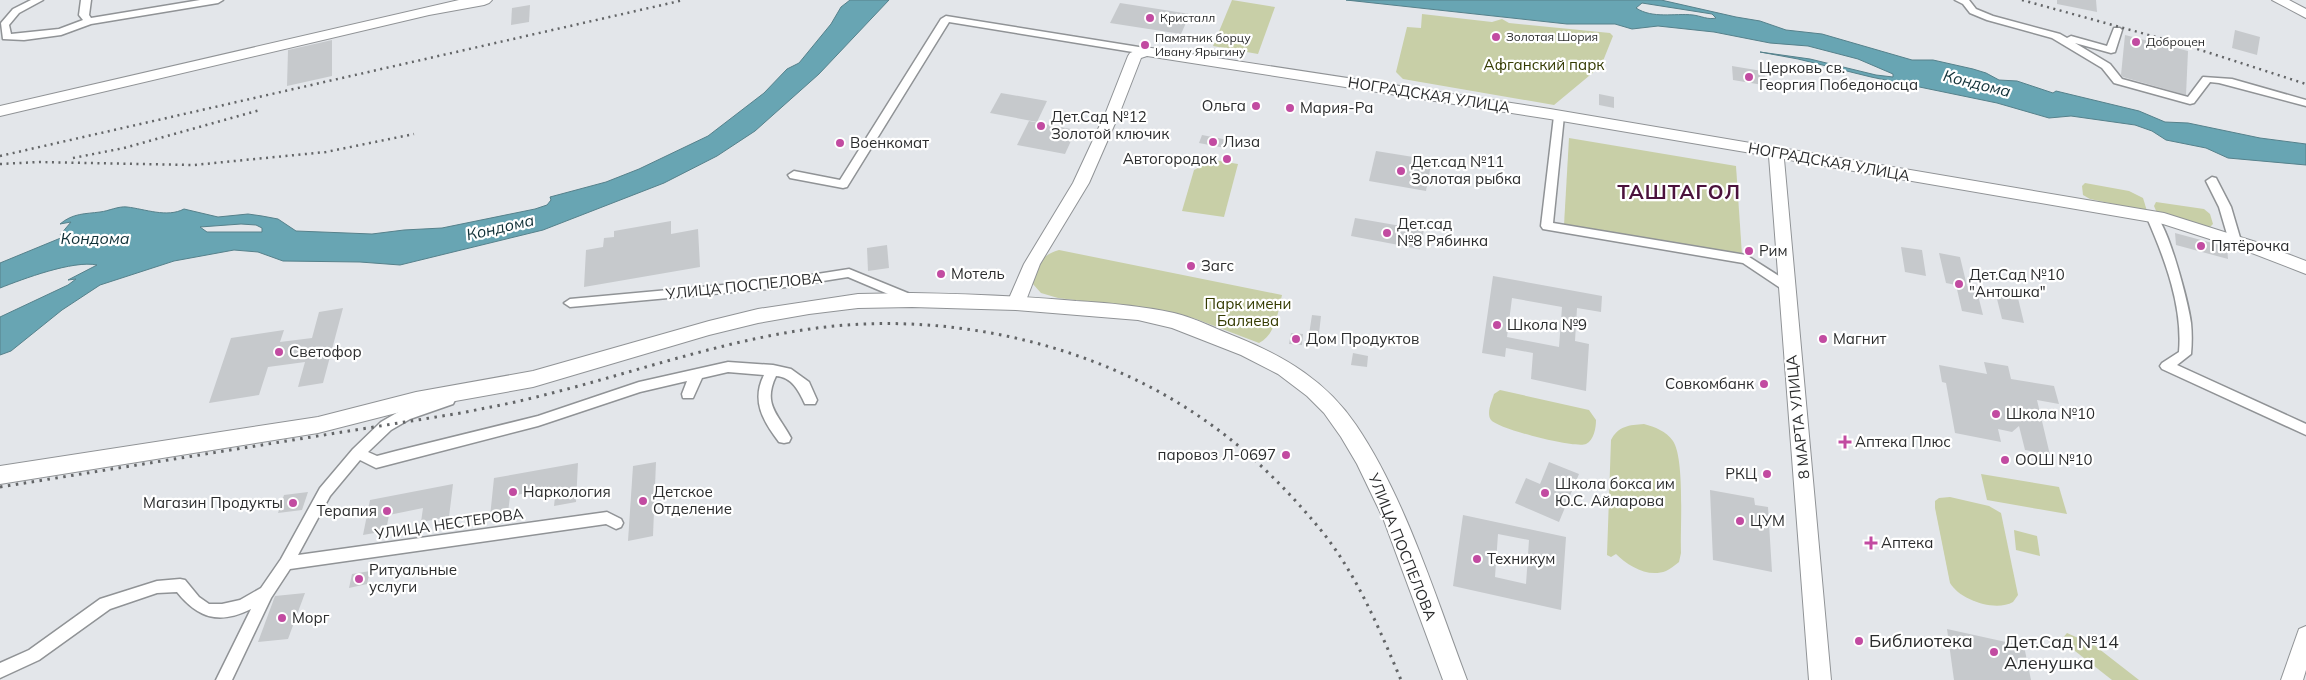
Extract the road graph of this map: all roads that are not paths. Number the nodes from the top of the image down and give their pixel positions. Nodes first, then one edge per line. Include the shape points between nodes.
1 (38, 0) edge
2 (86, 0) edge
3 (218, 0) edge
4 (484, 0) edge
5 (1960, 0) edge
6 (2279, 0) edge
7 (2306, 14) edge
8 (90, 21) junction
9 (2117, 30) dead end
10 (2056, 36) junction
11 (1145, 52) junction
12 (2306, 103) edge
13 (0, 111) edge
14 (1559, 116) junction
15 (1776, 153) junction
16 (794, 175) dead end
17 (2212, 181) dead end
18 (2154, 218) junction
19 (2235, 241) junction
20 (2306, 268) edge
21 (1786, 286) junction
22 (912, 300) junction
23 (570, 303) dead end
24 (1016, 303) junction
25 (773, 370) junction
26 (697, 374) junction
27 (476, 390) junction
28 (688, 394) dead end
29 (810, 400) dead end
30 (2306, 430) edge
31 (784, 438) dead end
32 (358, 453) junction
33 (0, 475) edge
34 (616, 523) dead end
35 (286, 563) junction
36 (266, 593) junction
37 (2306, 636) edge
38 (0, 671) edge
39 (224, 680) edge
40 (1454, 680) edge
41 (1820, 680) edge
42 (2292, 680) edge

1 - 8 street via 16,11 4,24 7,37 61,32
2 - 8 street via 84,15
3 - 8 street
4 - 13 main road via 428,10
5 - 10 street via 1973,11 1990,18
6 - 7 street
9 - 10 street via 2111,50
10 - 12 street via 2106,66 2118,81 2190,101 2207,79 2222,79 2271,96
11 - 14 street, НОГРАДСКАЯ УЛИЦА
11 - 16 street, НОГРАДСКАЯ УЛИЦА via 946,19 842,184
11 - 24 street via 1136,56 1081,183 1032,264
14 - 15 street, НОГРАДСКАЯ УЛИЦА
14 - 21 street via 1547,226 1746,260
15 - 18 street, НОГРАДСКАЯ УЛИЦА
15 - 21 street, 8 МАРТА УЛИЦА
17 - 19 street via 2225,206
18 - 19 street, НОГРАДСКАЯ УЛИЦА
18 - 30 street via 2172,268 2186,334 2185,354 2166,366
19 - 20 street, НОГРАДСКАЯ УЛИЦА
21 - 41 street, 8 МАРТА УЛИЦА via 1807,499
22 - 23 street, УЛИЦА ПОСПЕЛОВА via 849,273 779,284
22 - 24 main road, УЛИЦА ПОСПЕЛОВА
22 - 27 main road, УЛИЦА ПОСПЕЛОВА via 858,301 758,316 562,371
24 - 40 main road, УЛИЦА ПОСПЕЛОВА via 1138,313 1176,321 1285,368 1314,390 1349,430 1370,468 1394,518
25 - 26 street via 728,367
25 - 29 street via 786,372 804,386
25 - 31 street via 764,385 764,407
26 - 28 street
26 - 32 street via 630,390 538,421 376,462
27 - 32 street via 405,415 386,426
27 - 33 main road, УЛИЦА ПОСПЕЛОВА via 416,400 318,425
32 - 35 street via 325,492
34 - 35 street, УЛИЦА НЕСТЕРОВА via 607,518
35 - 36 street
36 - 38 street via 243,606 222,611 207,610 194,602 180,585 157,587 105,604 34,656
36 - 39 street
37 - 42 street

